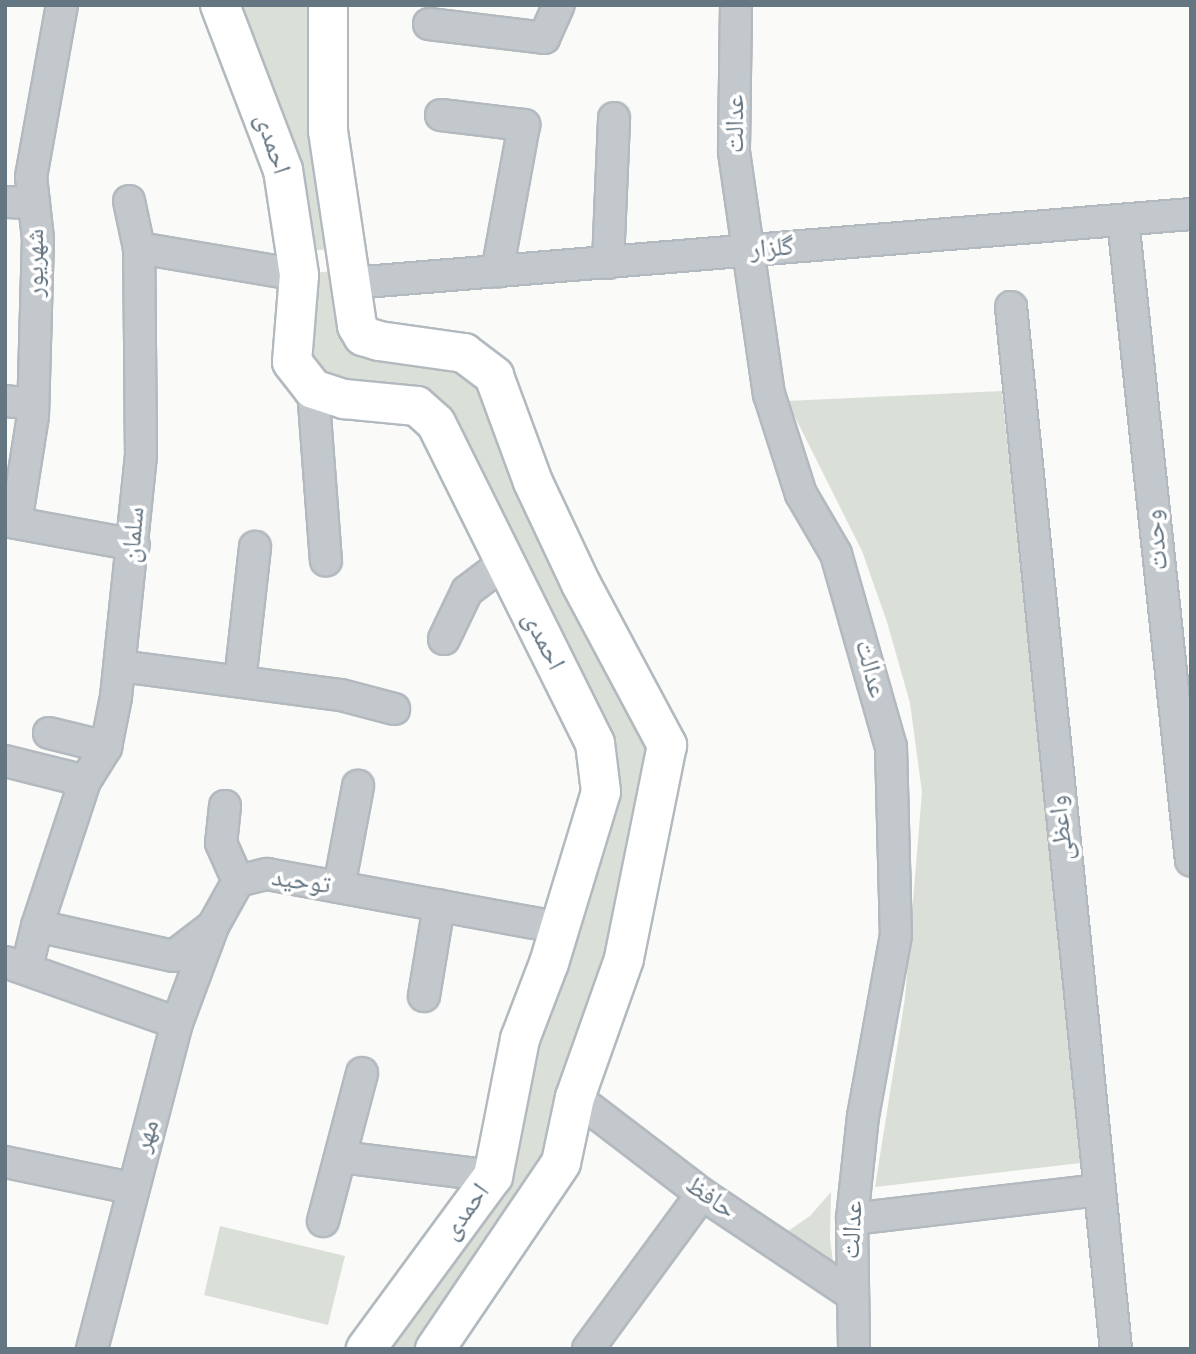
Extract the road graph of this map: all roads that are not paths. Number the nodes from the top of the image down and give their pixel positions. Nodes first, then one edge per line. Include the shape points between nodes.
1 (62, 5) edge
2 (220, 5) edge
3 (328, 5) edge
4 (559, 5) edge
5 (736, 5) edge
6 (429, 24) dead end
7 (441, 115) dead end
8 (614, 118) dead end
9 (129, 201) dead end
10 (20, 203) edge
11 (1191, 214) edge
12 (1123, 220) junction
13 (139, 248) junction
14 (750, 251) junction
15 (608, 263) junction
16 (497, 272) junction
17 (299, 275) junction
18 (352, 283) junction
19 (1010, 307) dead end
20 (313, 389) junction
21 (19, 402) edge
22 (11, 522) edge
23 (134, 544) junction
24 (255, 547) dead end
25 (326, 561) dead end
26 (503, 563) junction
27 (444, 639) dead end
28 (120, 666) junction
29 (240, 681) junction
30 (394, 709) dead end
31 (49, 733) dead end
32 (106, 747) junction
33 (5, 761) edge
34 (85, 781) junction
35 (358, 786) dead end
36 (225, 806) dead end
37 (1191, 860) edge
38 (238, 881) junction
39 (339, 887) junction
40 (439, 905) junction
41 (37, 926) junction
42 (213, 926) junction
43 (561, 928) junction
44 (16, 965) edge
45 (424, 996) dead end
46 (177, 1023) junction
47 (362, 1073) dead end
48 (575, 1097) junction
49 (341, 1157) junction
50 (5, 1162) edge
51 (493, 1176) junction
52 (130, 1188) junction
53 (1098, 1190) junction
54 (702, 1194) junction
55 (852, 1219) junction
56 (323, 1221) dead end
57 (850, 1293) junction
58 (92, 1349) edge
59 (366, 1349) edge
60 (435, 1349) edge
61 (587, 1349) edge
62 (854, 1349) edge
63 (1116, 1349) edge

1 - 10 street, شهریور via 32,177
2 - 17 street, احمدی via 283,170
3 - 18 street, احمدی via 328,131
4 - 6 street via 544,38
5 - 14 street, عدالت via 734,152
7 - 16 street via 524,125
8 - 15 street
9 - 13 street, سلمان
10 - 21 street, شهریور via 37,239
11 - 12 street, گلزار
12 - 14 street, گلزار
12 - 37 street, وحدت
13 - 17 street
13 - 23 street, سلمان via 141,457
14 - 15 street, گلزار
14 - 55 street, عدالت via 769,394 801,494 836,554 891,747 896,935 863,1116
15 - 16 street, گلزار
16 - 18 street, گلزار
17 - 18 street
17 - 20 street, احمدی via 292,362
18 - 48 street, احمدی via 357,326 363,336 464,353 494,376 533,482 581,584 667,745 624,959
19 - 53 street, واعظی
20 - 25 street
20 - 26 street, احمدی via 344,400 417,406 436,423
21 - 22 street, شهریور
22 - 23 street
23 - 28 street, سلمان
24 - 29 street
26 - 27 street via 467,591
26 - 43 street, احمدی via 596,743 601,792
28 - 29 street
28 - 32 street, سلمان
29 - 30 street via 341,695
31 - 32 street
32 - 34 street, سلمان
33 - 34 street
34 - 41 street, سلمان
35 - 39 street
36 - 38 street via 221,843
38 - 39 street, توحید via 267,874
38 - 42 street, توحید
39 - 40 street, توحید
40 - 43 street, توحید
40 - 45 street
41 - 42 street, توحید via 174,956
41 - 44 street, سلمان
42 - 46 street, مهر
43 - 51 street, احمدی via 520,1039
44 - 46 street
46 - 52 street, مهر via 164,1082
47 - 49 street
48 - 54 street, حافظ
48 - 60 street, احمدی via 561,1163
49 - 51 street
49 - 56 street
50 - 52 street
51 - 59 street, احمدی
52 - 58 street, مهر
53 - 55 street
53 - 63 street, واعظی
54 - 57 street, حافظ
54 - 61 street
55 - 57 street, عدالت
57 - 62 street, عدالت

